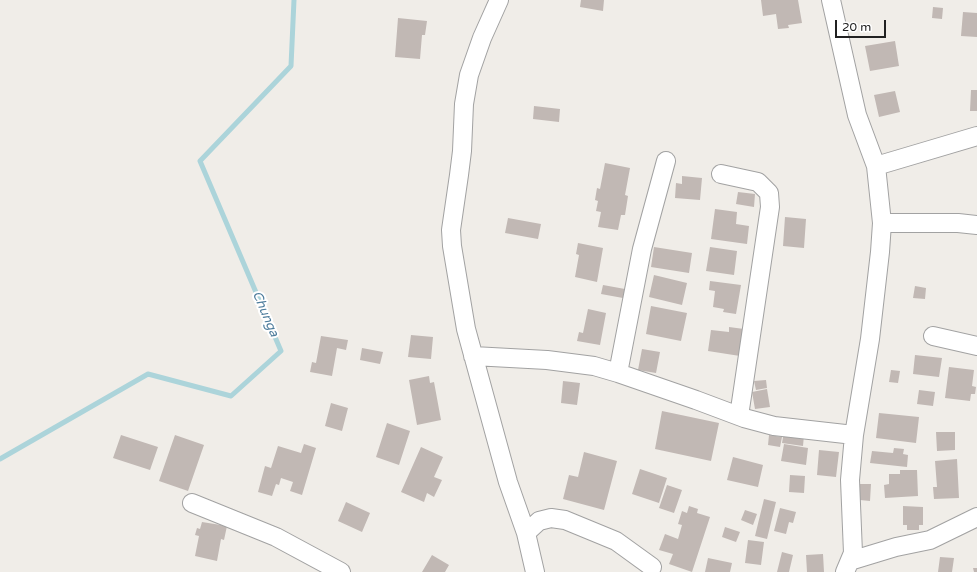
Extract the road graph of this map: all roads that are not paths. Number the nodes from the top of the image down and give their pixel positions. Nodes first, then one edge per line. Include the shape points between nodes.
1 (499, 0) edge
2 (831, 0) edge
3 (977, 136) edge
4 (666, 161) dead end
5 (876, 166) junction
6 (721, 174) dead end
7 (882, 223) junction
8 (977, 225) edge
9 (932, 336) dead end
10 (977, 346) edge
11 (474, 356) junction
12 (618, 373) junction
13 (738, 416) junction
14 (854, 435) junction
15 (192, 503) dead end
16 (977, 518) edge
17 (526, 533) junction
18 (848, 566) edge
19 (652, 567) dead end
20 (341, 572) edge
21 (535, 572) edge

1 - 11 street via 469,75 451,230 466,329
2 - 5 street via 857,116
3 - 5 street
4 - 12 street via 642,249
5 - 7 street
6 - 13 street via 758,182 768,193 770,207
7 - 8 street
7 - 14 street via 870,339
9 - 10 street
11 - 12 street via 547,360 594,366
11 - 17 street via 508,482
12 - 13 street
13 - 14 street via 774,426
14 - 18 street via 850,480 853,553
15 - 20 street via 276,537
16 - 18 street via 930,540 896,548
17 - 19 street via 539,521 551,518 565,520 616,541
17 - 21 street

